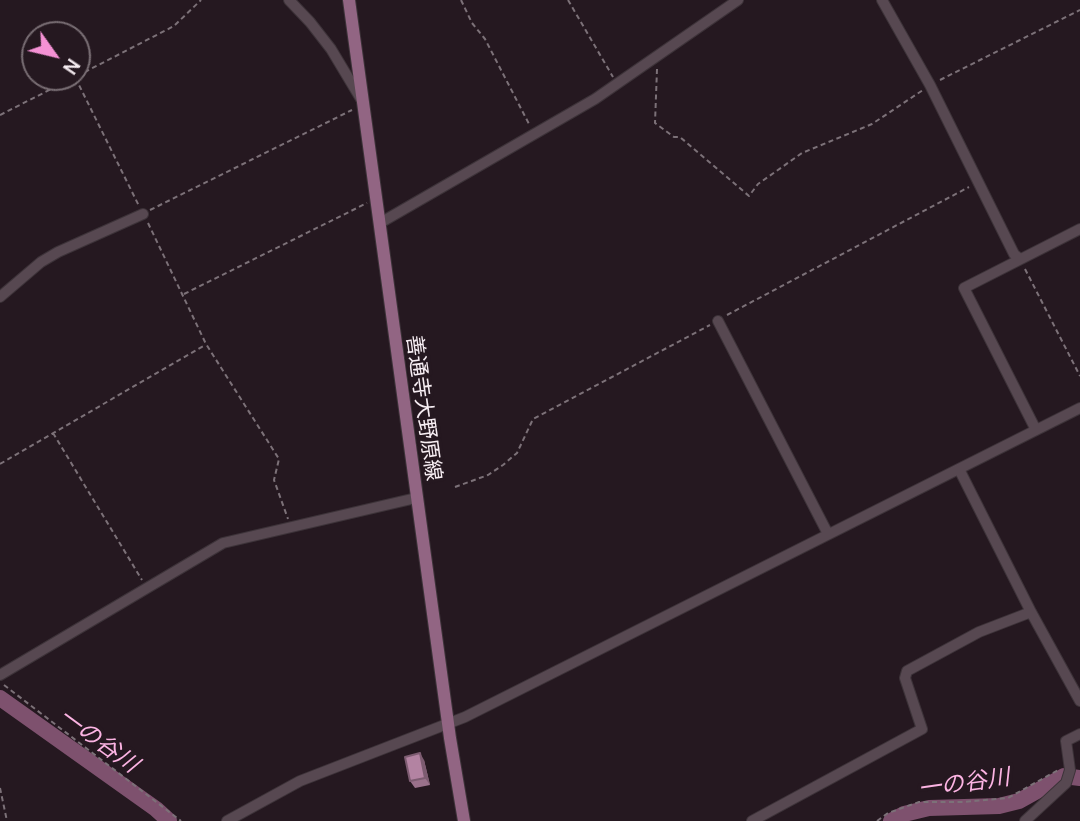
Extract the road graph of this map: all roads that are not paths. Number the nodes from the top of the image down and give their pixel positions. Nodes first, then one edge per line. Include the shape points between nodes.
1 (289, 0) edge
2 (349, 0) edge
3 (738, 0) edge
4 (882, 0) edge
5 (364, 104) junction
6 (143, 214) road end
7 (380, 223) junction
8 (1080, 229) edge
9 (1020, 259) junction
10 (0, 297) edge
11 (718, 320) road end
12 (1080, 408) edge
13 (1036, 430) junction
14 (959, 469) junction
15 (416, 498) junction
16 (828, 534) junction
17 (1031, 612) junction
18 (0, 675) edge
19 (1080, 701) edge
20 (448, 725) junction
21 (1080, 734) edge
22 (227, 821) edge
23 (464, 821) edge
24 (752, 821) edge
25 (1025, 821) edge

1 - 5 street via 331,49
2 - 5 main road, 善通寺大野原線
3 - 7 street via 596,99
4 - 9 street
5 - 7 main road, 善通寺大野原線
6 - 10 street via 58,252
7 - 15 main road, 善通寺大野原線
8 - 9 street
9 - 13 street via 964,288
11 - 16 street
12 - 13 street
13 - 14 street
14 - 16 street
14 - 17 street
15 - 18 street via 223,542
15 - 20 main road, 善通寺大野原線
16 - 20 street
17 - 19 street
17 - 24 street via 979,632 907,671 905,678 922,729
20 - 22 street via 300,781
20 - 23 main road, 善通寺大野原線
21 - 25 street via 1066,741 1066,783

